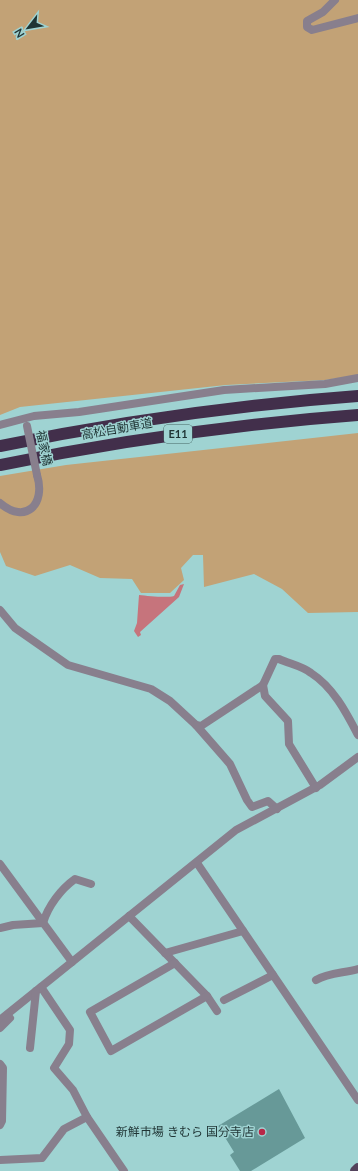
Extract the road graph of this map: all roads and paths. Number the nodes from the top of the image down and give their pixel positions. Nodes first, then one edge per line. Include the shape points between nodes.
1 (335, 0) edge
2 (358, 18) edge
3 (358, 378) edge
4 (358, 396) edge
5 (358, 415) edge
6 (26, 422) junction
7 (0, 425) edge
8 (0, 446) edge
9 (0, 465) edge
10 (0, 503) edge
11 (0, 610) edge
12 (263, 685) junction
13 (196, 725) junction
14 (358, 735) edge
15 (358, 756) edge
16 (316, 788) junction
17 (277, 809) junction
18 (197, 863) junction
19 (0, 864) edge
20 (91, 884) dead end
21 (129, 916) junction
22 (43, 923) junction
23 (0, 928) edge
24 (243, 930) junction
25 (165, 953) junction
26 (72, 962) junction
27 (175, 963) junction
28 (358, 969) edge
29 (273, 975) junction
30 (316, 980) dead end
31 (38, 989) junction
32 (207, 996) junction
33 (224, 1000) dead end
34 (19, 1005) junction
35 (217, 1011) dead end
36 (0, 1020) edge
37 (0, 1028) edge
38 (30, 1048) dead end
39 (0, 1064) edge
40 (358, 1100) edge
41 (87, 1117) junction
42 (0, 1125) edge
43 (0, 1160) edge
44 (358, 1168) edge
45 (124, 1171) edge
46 (354, 1171) edge

1 - 2 street via 323,12 307,21 306,27 312,30
3 - 6 street via 325,384 224,390
4 - 8 highway, 高松自動車道 / E11 via 273,402 172,415
5 - 9 highway, 高松自動車道 / E11 via 281,421 163,436
6 - 7 street
6 - 10 street, 福家橋, bridge via 40,488 39,498 27,512 11,511
11 - 13 street via 14,628 68,665 151,690 170,701
12 - 13 street via 209,723
12 - 14 street via 275,659 311,672 343,706
12 - 16 street via 266,696 288,721 289,744
13 - 17 street via 230,764 252,807 268,801
15 - 16 street
16 - 17 street
17 - 18 street via 236,830
18 - 21 street
18 - 24 street
19 - 22 street
20 - 22 street via 75,879 65,886 46,913
21 - 25 street
21 - 26 street
22 - 23 street
22 - 26 street
24 - 25 street
24 - 29 street
25 - 27 street
26 - 31 street
27 - 32 street
27 - 32 street via 90,1012 111,1051
28 - 30 street via 342,974 325,975
29 - 33 street
29 - 40 street
31 - 34 street
31 - 38 street
31 - 41 street via 70,1030 69,1044 54,1068 73,1090
32 - 35 street
34 - 36 street
34 - 37 street via 19,1011
39 - 42 street
41 - 43 street via 64,1129 42,1158
41 - 45 street
44 - 46 main road

